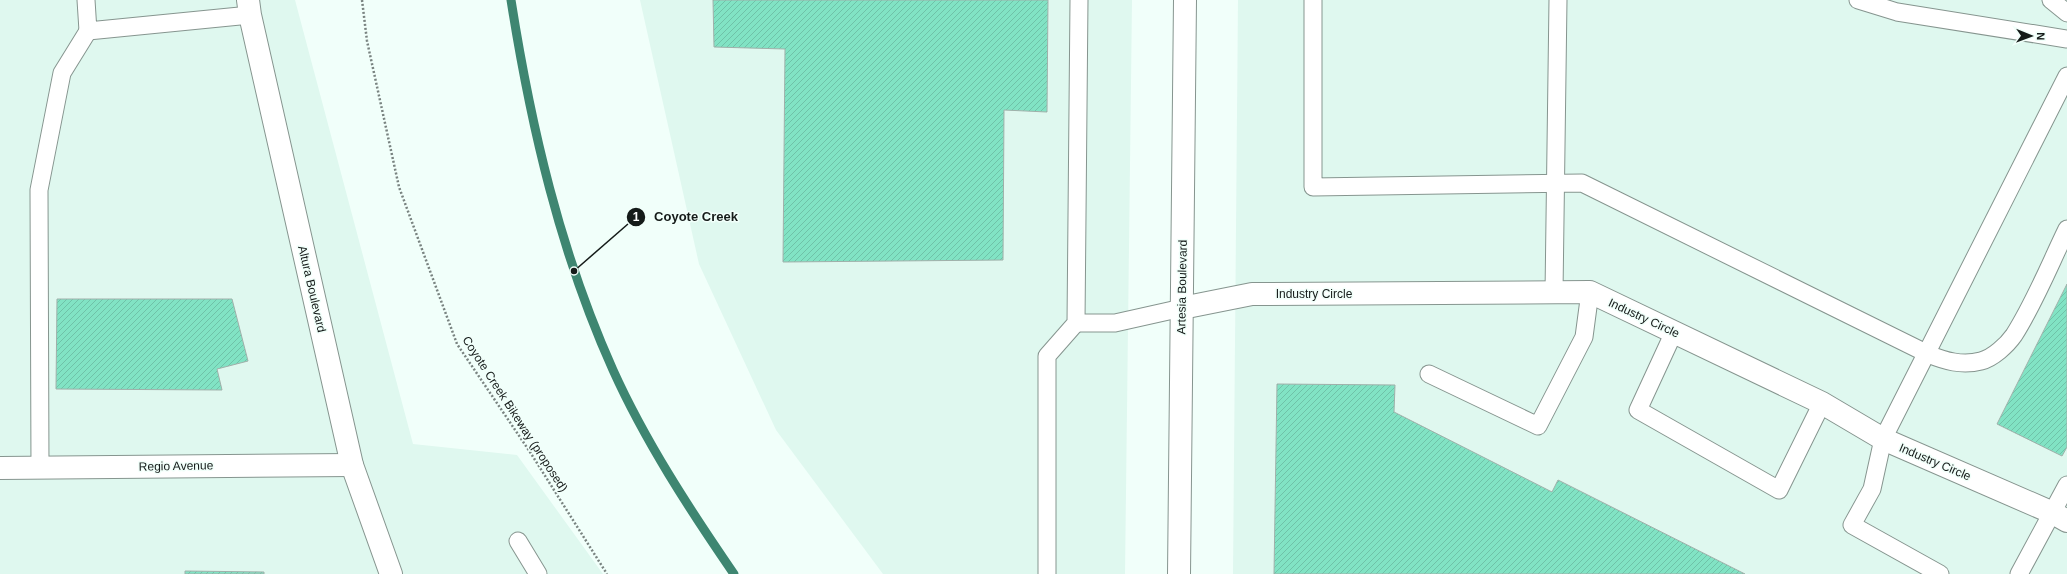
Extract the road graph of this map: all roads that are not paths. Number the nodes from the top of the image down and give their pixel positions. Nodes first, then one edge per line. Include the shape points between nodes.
1 (86, 0) edge
2 (1080, 0) edge
3 (1185, 0) edge
4 (1313, 0) edge
5 (1558, 0) edge
6 (1858, 0) edge
7 (2051, 0) edge
8 (249, 8) edge
9 (2067, 13) edge
10 (88, 31) junction
11 (2067, 39) edge
12 (2067, 76) edge
13 (1556, 183) junction
14 (2067, 229) edge
15 (1590, 292) junction
16 (1554, 293) junction
17 (1182, 308) junction
18 (1076, 323) junction
19 (1674, 332) junction
20 (1928, 354) junction
21 (1429, 374) dead end
22 (1822, 403) junction
23 (1883, 439) junction
24 (352, 464) junction
25 (0, 468) edge
26 (40, 468) junction
27 (2067, 485) edge
28 (2060, 517) edge
29 (518, 541) dead end
30 (391, 574) edge
31 (538, 574) edge
32 (1047, 574) edge
33 (1179, 574) edge
34 (1940, 574) edge
35 (2019, 574) edge

1 - 10 lane
2 - 18 lane
3 - 17 street, Artesia Boulevard
4 - 13 lane via 1313,187
5 - 13 lane
6 - 11 lane via 1897,12
7 - 9 lane
8 - 10 lane
8 - 24 street, Altura Boulevard
10 - 26 lane via 62,73 39,190
12 - 20 lane
13 - 16 lane
13 - 20 lane via 1582,183
14 - 20 lane via 2013,336 1999,351 1982,361 1963,364
15 - 16 street, Industry Circle
15 - 19 street, Industry Circle
15 - 21 lane via 1584,337 1538,426
16 - 17 street, Industry Circle via 1252,294
17 - 18 lane via 1115,323
17 - 33 street, Artesia Boulevard
18 - 32 lane via 1047,356
19 - 22 street, Industry Circle
19 - 22 lane via 1638,410 1779,490
20 - 23 lane
22 - 23 street, Industry Circle
23 - 28 street, Industry Circle
23 - 34 lane via 1872,489 1852,525
24 - 26 street, Regio Avenue
24 - 30 street, Altura Boulevard
25 - 26 street, Regio Avenue
27 - 28 lane
28 - 35 lane
29 - 31 lane

